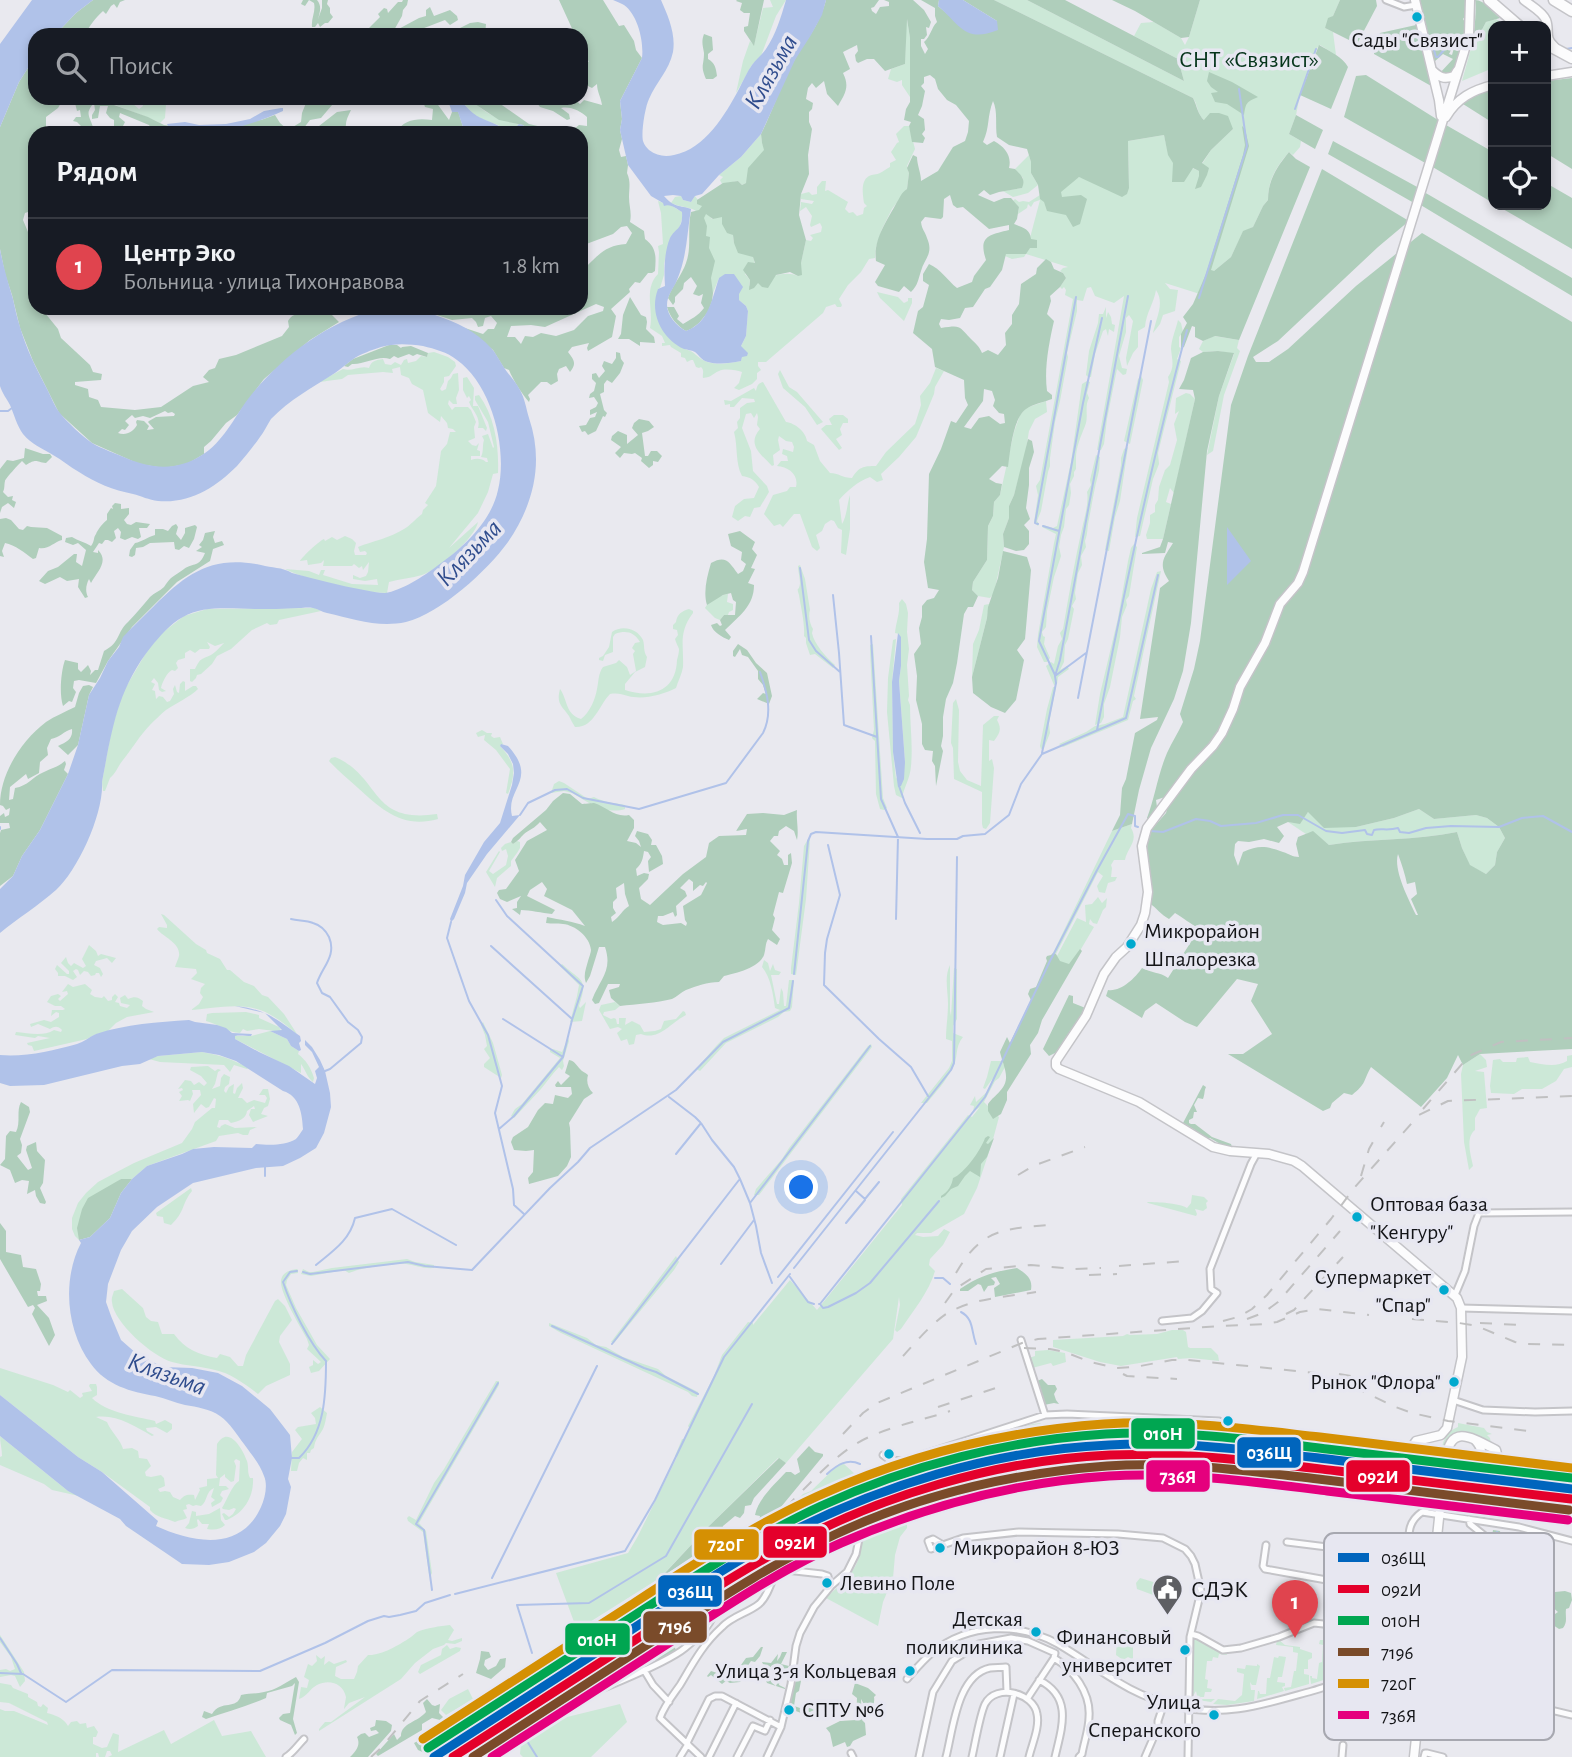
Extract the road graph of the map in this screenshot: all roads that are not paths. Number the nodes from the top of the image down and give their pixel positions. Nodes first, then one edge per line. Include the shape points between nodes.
1 (1386, 0) edge
2 (1469, 0) edge
3 (1524, 0) edge
4 (1554, 0) edge
5 (1563, 0) edge
6 (1490, 2) edge
7 (1416, 3) edge
8 (1572, 6) edge
9 (1572, 11) edge
10 (1515, 21) edge
11 (1544, 21) edge
12 (1551, 45) edge
13 (1551, 46) edge
14 (1572, 57) edge
15 (1432, 70) junction
16 (1458, 70) junction
17 (1572, 72) edge
18 (1551, 75) edge
19 (1488, 87) edge
20 (1441, 125) junction
21 (1257, 1153) junction
22 (1572, 1212) edge
23 (1455, 1295) junction
24 (1461, 1308) junction
25 (1572, 1311) edge
26 (1162, 1321) dead end
27 (1021, 1340) dead end
28 (1453, 1400) junction
29 (1572, 1411) edge
30 (1045, 1415) junction
31 (1470, 1437) junction
32 (1411, 1448) junction
33 (1494, 1449) junction
34 (883, 1455) dead end
35 (1481, 1455) junction
36 (1511, 1461) junction
37 (1493, 1465) junction
38 (1544, 1465) dead end
39 (1460, 1470) junction
40 (1441, 1496) junction
41 (869, 1510) dead end
42 (1422, 1512) junction
43 (1439, 1515) junction
44 (1469, 1519) junction
45 (1408, 1533) edge
46 (1437, 1533) edge
47 (1481, 1533) edge
48 (1541, 1533) edge
49 (1554, 1536) edge
50 (1572, 1541) edge
51 (1287, 1542) dead end
52 (1266, 1545) dead end
53 (1324, 1547) edge
54 (931, 1549) dead end
55 (1324, 1580) edge
56 (830, 1585) junction
57 (722, 1598) dead end
58 (1324, 1624) edge
59 (1191, 1634) junction
60 (1054, 1657) junction
61 (644, 1670) junction
62 (907, 1679) dead end
63 (1039, 1680) junction
64 (1324, 1687) edge
65 (1007, 1692) junction
66 (1014, 1694) junction
67 (1027, 1699) junction
68 (556, 1702) dead end
69 (669, 1702) junction
70 (736, 1703) junction
71 (1164, 1703) junction
72 (1188, 1708) junction
73 (1554, 1712) edge
74 (1572, 1715) edge
75 (770, 1720) junction
76 (781, 1727) junction
77 (304, 1739) dead end
78 (687, 1743) junction
79 (1343, 1745) dead end
80 (286, 1757) edge
81 (680, 1757) edge
82 (701, 1757) edge
83 (709, 1757) edge
84 (737, 1757) edge
85 (767, 1757) edge
86 (919, 1757) edge
87 (946, 1757) edge
88 (972, 1757) edge
89 (1000, 1757) edge
90 (1029, 1757) edge
91 (1055, 1757) edge
92 (1079, 1757) edge
93 (1145, 1757) edge
94 (1188, 1757) edge
95 (1342, 1757) edge
96 (1424, 1757) edge
97 (1443, 1757) edge

1 - 7 street via 1404,7
2 - 16 main road via 1469,34
3 - 11 main road via 1542,13
4 - 9 highway
5 - 8 highway
6 - 10 highway
7 - 15 main road
12 - 14 main road
13 - 14 highway
15 - 16 main road via 1443,78
15 - 20 main road
16 - 20 main road
17 - 18 main road
19 - 20 main road via 1455,104
20 - 21 main road via 1303,572 1280,604 1222,733 1153,819 1144,839 1148,891 1141,925 1104,974 1086,1016 1056,1061 1059,1069 1139,1102 1213,1147
21 - 23 main road via 1303,1166
21 - 26 street via 1210,1269 1211,1289 1217,1293 1192,1318
22 - 23 street via 1479,1213
23 - 24 main road
24 - 25 street
24 - 28 main road via 1462,1357
27 - 30 street
28 - 29 street via 1483,1410
28 - 32 main road via 1444,1433 1421,1438
30 - 32 street via 1219,1421 1253,1434
30 - 34 street via 902,1461
31 - 33 main road
31 - 35 main road via 1480,1445
31 - 40 main road, bridge via 1460,1436 1447,1450
32 - 39 main road via 1432,1465
33 - 35 main road
33 - 36 street
33 - 37 main road via 1498,1458
35 - 37 main road via 1484,1463
35 - 39 main road via 1473,1467
36 - 37 street
36 - 38 street
37 - 39 main road
40 - 42 street
40 - 43 main road
41 - 56 street via 847,1572
42 - 43 street
42 - 45 street via 1411,1521
43 - 44 street
43 - 46 main road
44 - 47 street
44 - 48 street
49 - 50 street
51 - 53 street
52 - 55 street via 1265,1569
54 - 59 street via 930,1539 943,1545 1019,1532 1163,1538 1182,1547 1197,1572 1201,1591
56 - 69 street via 828,1576 776,1569 764,1598 724,1624 702,1647
56 - 76 street via 800,1633
57 - 61 street via 711,1608 713,1616 706,1628 684,1649
58 - 59 street via 1223,1650
59 - 72 street
60 - 63 street
60 - 86 street via 1045,1647 1012,1638 979,1644 952,1661 933,1692
60 - 92 street via 1074,1674 1090,1713
61 - 68 street via 564,1703
61 - 69 street
62 - 71 street via 951,1641 985,1629 1008,1628 1039,1635 1134,1692
63 - 67 street
63 - 91 street via 1052,1688 1062,1708
64 - 72 street via 1234,1711
65 - 66 street
65 - 87 street via 1006,1667 989,1668 974,1676 961,1696
65 - 88 street via 985,1704
66 - 67 street
66 - 89 street
67 - 90 street via 1037,1713
69 - 78 street via 660,1718
70 - 75 street
70 - 78 street via 722,1696 709,1699
70 - 83 street
71 - 72 street
71 - 93 street
72 - 94 street
73 - 74 street
75 - 76 street
75 - 84 street via 765,1731 753,1726
76 - 85 street
77 - 80 street
78 - 81 street
78 - 82 street
79 - 95 street
96 - 97 street via 1425,1753

